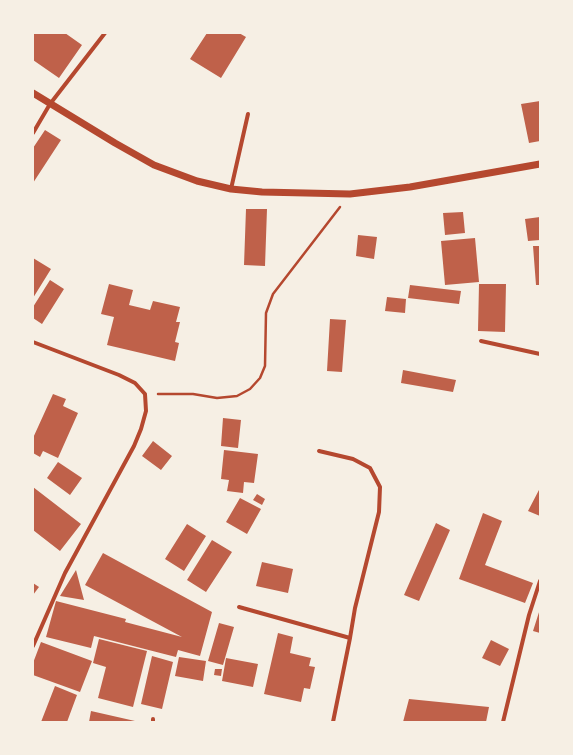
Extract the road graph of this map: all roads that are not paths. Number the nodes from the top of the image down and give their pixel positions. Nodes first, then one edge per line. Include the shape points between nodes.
1 (105, 33) edge
2 (33, 94) edge
3 (50, 104) junction
4 (248, 114) dead end
5 (33, 133) edge
6 (540, 164) edge
7 (232, 189) junction
8 (481, 341) dead end
9 (33, 342) edge
10 (540, 354) edge
11 (319, 451) dead end
12 (540, 582) edge
13 (239, 606) dead end
14 (350, 638) junction
15 (33, 646) edge
16 (332, 722) edge
17 (503, 722) edge

1 - 3 street
2 - 3 street
3 - 5 street
3 - 7 street via 154,165 197,181
4 - 7 street
6 - 7 street via 410,187 350,194
8 - 10 street
9 - 15 street via 135,383 144,394 146,411 134,446 65,572
11 - 14 street via 353,459 370,468 380,487 379,512
12 - 17 street via 527,622
13 - 14 street
14 - 16 street

